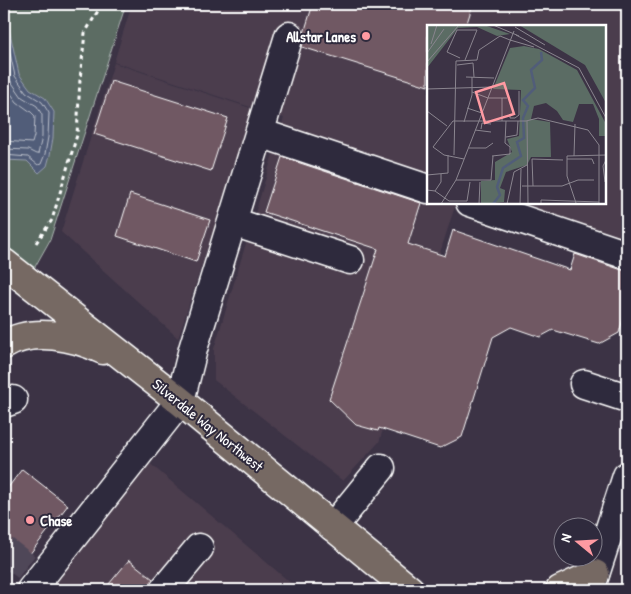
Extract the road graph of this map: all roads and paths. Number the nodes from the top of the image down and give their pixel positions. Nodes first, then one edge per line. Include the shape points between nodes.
1 (102, 4) edge
2 (289, 36) dead end
3 (260, 133) junction
4 (427, 189) edge
5 (476, 204) edge
6 (233, 222) junction
7 (36, 243) dead end
8 (627, 255) edge
9 (350, 260) dead end
10 (4, 263) edge
11 (4, 345) edge
12 (135, 367) junction
13 (584, 384) dead end
14 (627, 398) edge
15 (180, 401) junction
16 (381, 468) dead end
17 (627, 478) edge
18 (333, 527) junction
19 (199, 548) dead end
20 (593, 582) edge
21 (31, 590) edge
22 (164, 590) edge
23 (410, 590) edge
24 (560, 590) edge

1 - 7 path via 86,34 77,136 52,220
2 - 3 street
3 - 4 street
3 - 6 street
5 - 8 street
6 - 9 street
6 - 15 street
10 - 12 main road, Silverdale Way Northwest
11 - 12 main road via 42,334 57,336 92,345
12 - 15 main road, Silverdale Way Northwest
13 - 14 street
15 - 18 main road, Silverdale Way Northwest
15 - 21 street
16 - 18 street
17 - 20 street
18 - 23 main road, Silverdale Way Northwest
19 - 22 street
20 - 24 main road

